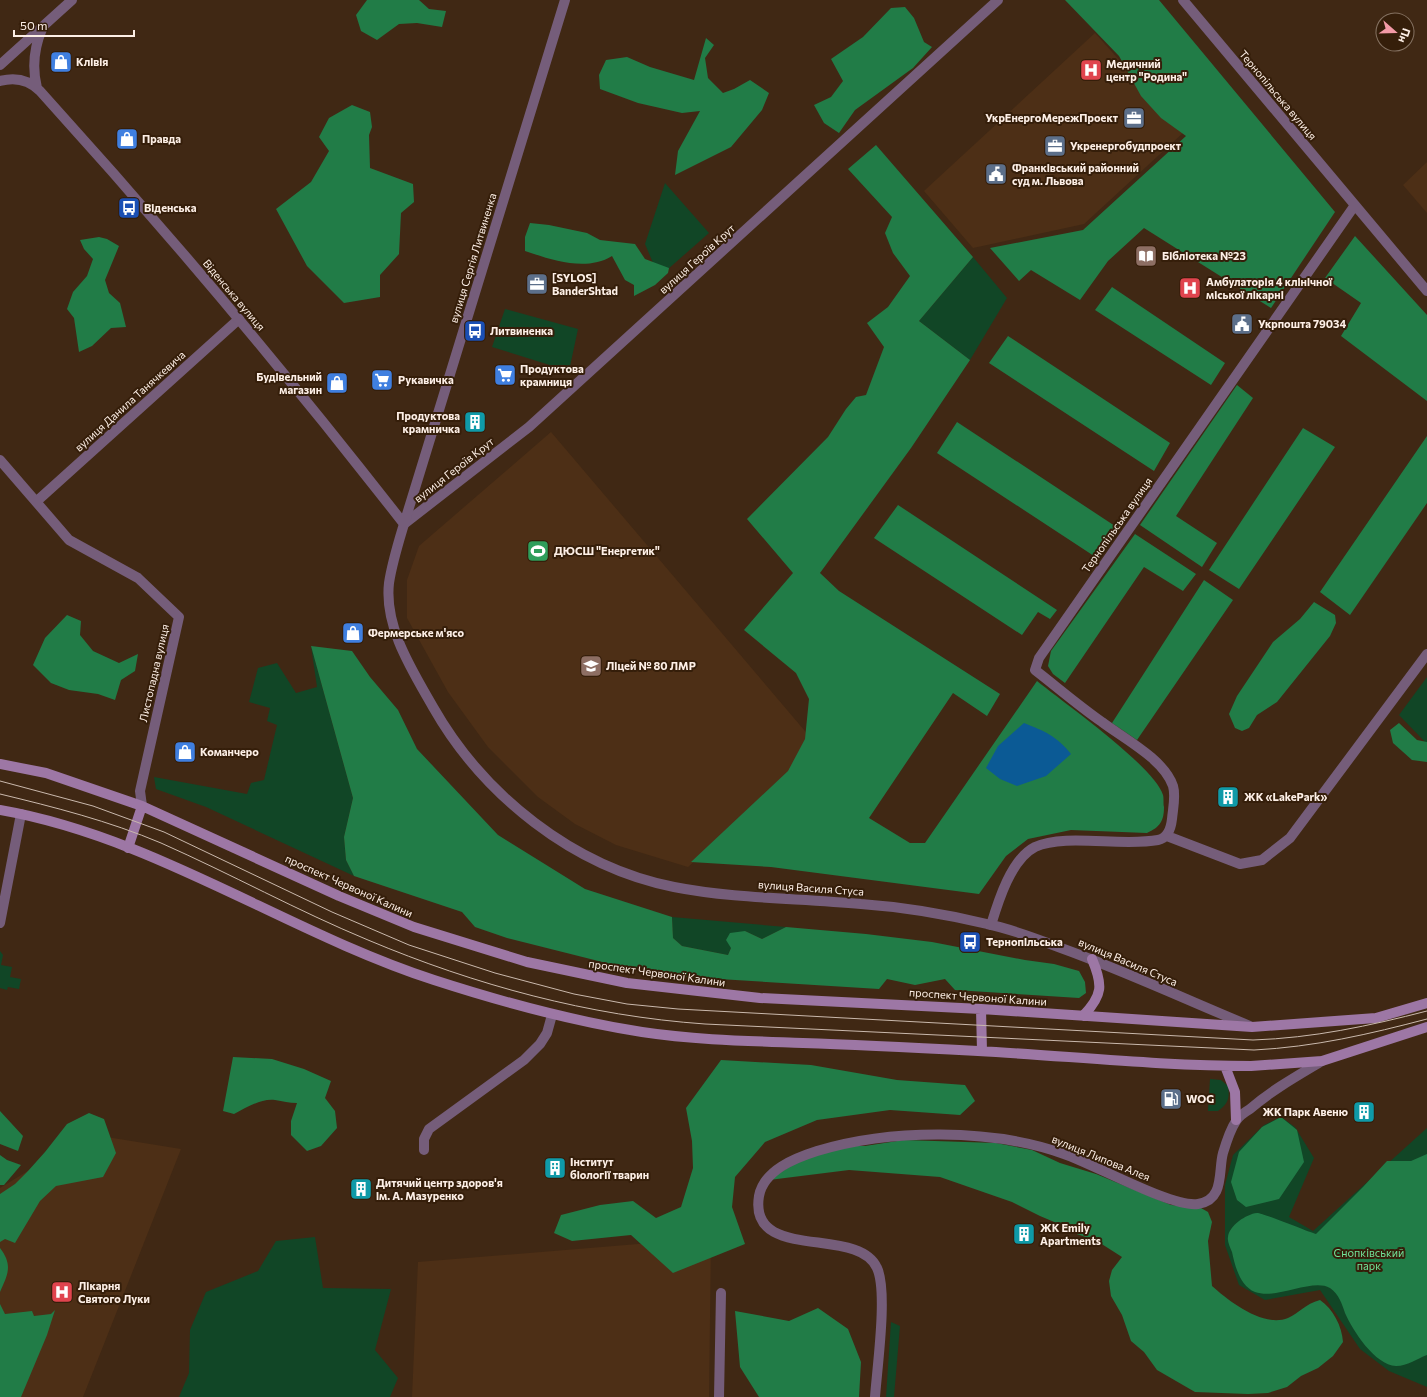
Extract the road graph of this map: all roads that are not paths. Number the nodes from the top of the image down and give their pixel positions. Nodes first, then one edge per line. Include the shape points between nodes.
1 (72, 0) edge
2 (565, 0) edge
3 (998, 0) edge
4 (1183, 0) edge
5 (43, 26) junction
6 (0, 65) edge
7 (0, 81) edge
8 (37, 88) junction
9 (1354, 205) junction
10 (1427, 291) edge
11 (239, 319) junction
12 (0, 460) edge
13 (37, 502) junction
14 (404, 524) junction
15 (1427, 654) edge
16 (0, 764) edge
17 (142, 806) junction
18 (0, 810) edge
19 (21, 814) junction
20 (1167, 836) junction
21 (128, 848) junction
22 (0, 923) edge
23 (991, 925) junction
24 (1092, 959) junction
25 (1427, 1003) edge
26 (981, 1009) junction
27 (552, 1015) junction
28 (1083, 1016) junction
29 (1252, 1027) junction
30 (1427, 1027) edge
31 (982, 1052) junction
32 (1322, 1061) junction
33 (1225, 1066) junction
34 (1236, 1120) junction
35 (424, 1150) dead end
36 (721, 1293) dead end
37 (719, 1397) edge
38 (875, 1397) edge

1 - 5 street
2 - 14 street, вулиця Сергія Литвиненка
3 - 14 street, вулиця Героїв Крут via 529,427
4 - 9 street, Тернопільська вулиця
5 - 6 street
5 - 8 street via 34,60
7 - 8 street, Віденська вулиця via 23,80
8 - 11 street, Віденська вулиця
9 - 10 street, Тернопільська вулиця
9 - 20 street, Тернопільська вулиця via 1039,658 1035,670 1148,755 1168,775 1175,796 1172,823
11 - 13 street, вулиця Данила Танячкевича
11 - 14 street, Віденська вулиця
12 - 13 street, Листопадна вулиця
13 - 17 street, Листопадна вулиця via 69,540 138,578 179,617 140,792
14 - 23 street, вулиця Василя Стуса via 389,586 390,610 397,637 415,676 441,721 477,770 524,815 551,834 624,872 675,887 918,910
15 - 20 street via 1290,838 1262,860 1240,864
16 - 17 main road, проспект Червоної Калини via 46,773
17 - 21 main road
17 - 26 main road, проспект Червоної Калини via 338,896 414,927 567,971 627,983 760,998
18 - 19 main road
19 - 21 main road
19 - 22 street
20 - 23 street via 1131,843 1066,842 1034,848 1014,869 1002,891
21 - 27 main road via 194,874 382,962 433,980
23 - 24 street, вулиця Василя Стуса
24 - 28 main road via 1099,976 1100,990 1095,1003
24 - 29 street, вулиця Василя Стуса
25 - 29 main road, вулиця Василя Стуса via 1376,1018
26 - 28 main road, проспект Червоної Калини
26 - 31 main road
27 - 31 main road via 636,1031 688,1037
27 - 35 street via 540,1044 524,1060 429,1129 424,1140
28 - 29 main road, проспект Червоної Калини
30 - 32 main road
31 - 33 main road
32 - 33 main road
32 - 34 street via 1278,1087
33 - 34 main road via 1235,1092
34 - 38 street, вулиця Липова Алея via 1223,1154 1220,1185 1208,1200 1199,1204 1186,1203 1159,1194 1065,1154 1003,1138 943,1135 888,1138 835,1146 804,1155 768,1177 759,1197 760,1210 763,1221 773,1232 791,1239 856,1249 877,1266 881,1280 881,1300
36 - 37 street

